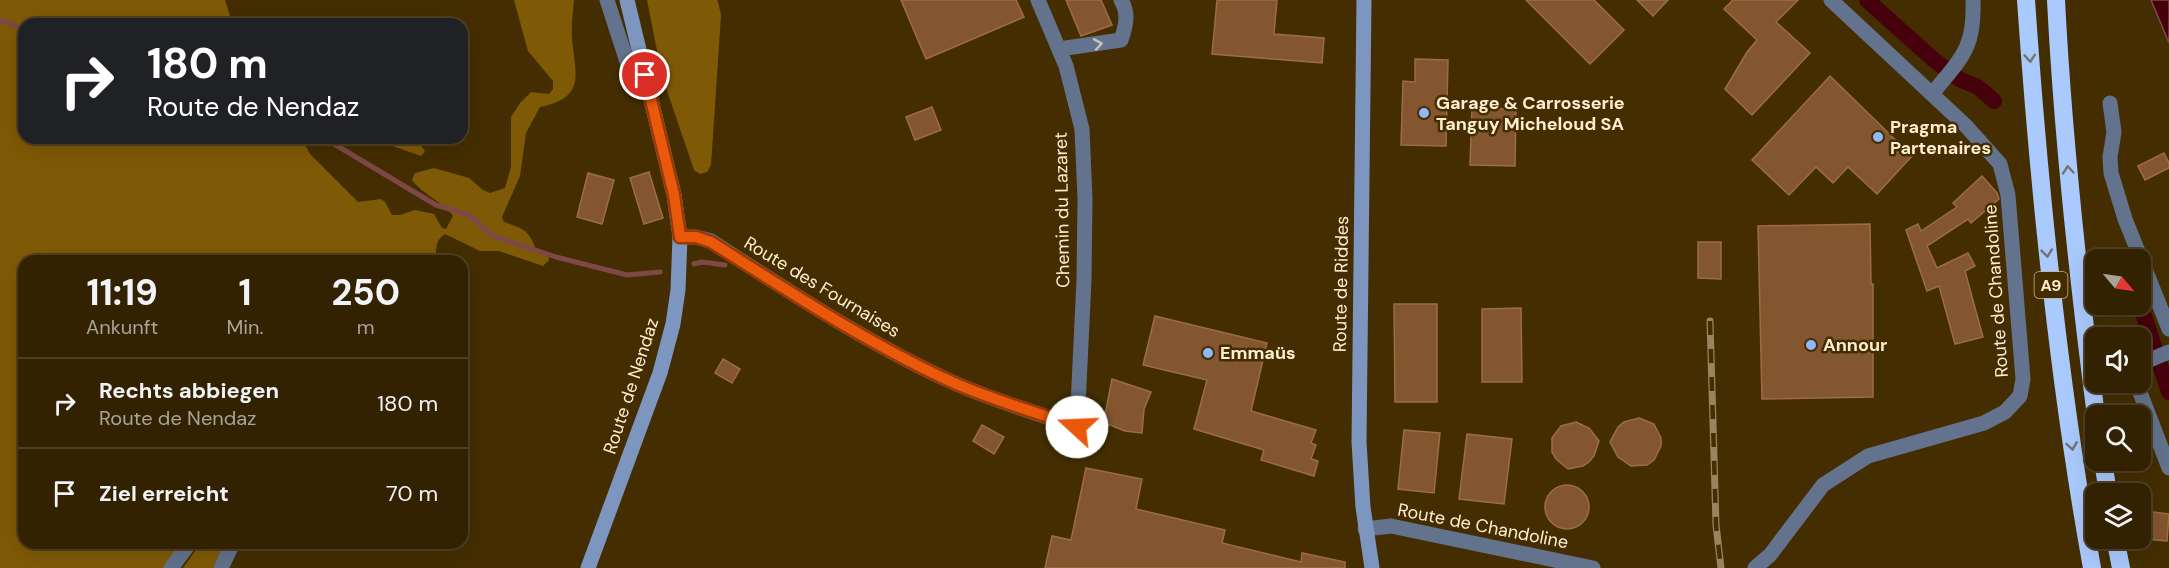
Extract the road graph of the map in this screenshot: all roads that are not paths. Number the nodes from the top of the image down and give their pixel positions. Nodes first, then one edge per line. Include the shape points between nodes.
1 (607, 0) edge
2 (627, 0) edge
3 (1038, 0) edge
4 (1121, 0) edge
5 (1364, 0) edge
6 (1831, 0) edge
7 (1973, 0) edge
8 (2025, 0) edge
9 (2056, 0) edge
10 (1059, 49) junction
11 (645, 75) junction
12 (1937, 88) junction
13 (2110, 103) dead end
14 (680, 237) junction
15 (2169, 328) edge
16 (2167, 353) edge
17 (2151, 359) edge
18 (2140, 393) edge
19 (2095, 405) edge
20 (1077, 427) joint
21 (2169, 468) edge
22 (1365, 529) junction
23 (185, 549) edge
24 (230, 549) edge
25 (2117, 549) edge
26 (171, 568) edge
27 (221, 568) edge
28 (588, 568) edge
29 (1372, 568) edge
30 (1593, 568) edge
31 (1755, 568) edge
32 (2092, 568) edge
33 (2121, 568) edge

1 - 11 street via 630,71 638,77
2 - 11 main road, Route de Nendaz
3 - 10 street, Chemin du Lazaret
10 -> 4 street via 1121,40 1127,25
5 - 22 main road, Route de Riddes via 1359,442
6 - 12 street, Route de Chandoline
7 - 12 street via 1971,42
8 -> 32 highway, A9 via 2049,274
19 -> 9 highway, A9 via 2071,203
10 - 20 street, Chemin du Lazaret via 1082,129 1084,280
11 - 14 main road, Route de Nendaz via 674,195
12 - 31 street, Route de Chandoline via 2000,164 2009,206 2023,379 2020,396 2005,412 1984,423 1868,456 1823,485 1770,555
13 - 15 street via 2114,125 2111,173 2125,219
14 - 20 street, Route des Fournaises via 711,242 830,318 954,383
14 - 28 main road, Route de Nendaz via 678,290 668,346
16 - 17 street
18 - 21 street
22 - 29 main road, Route de Riddes
22 - 30 street, Route de Chandoline via 1391,526
23 - 26 street
24 - 27 street
25 - 33 highway

